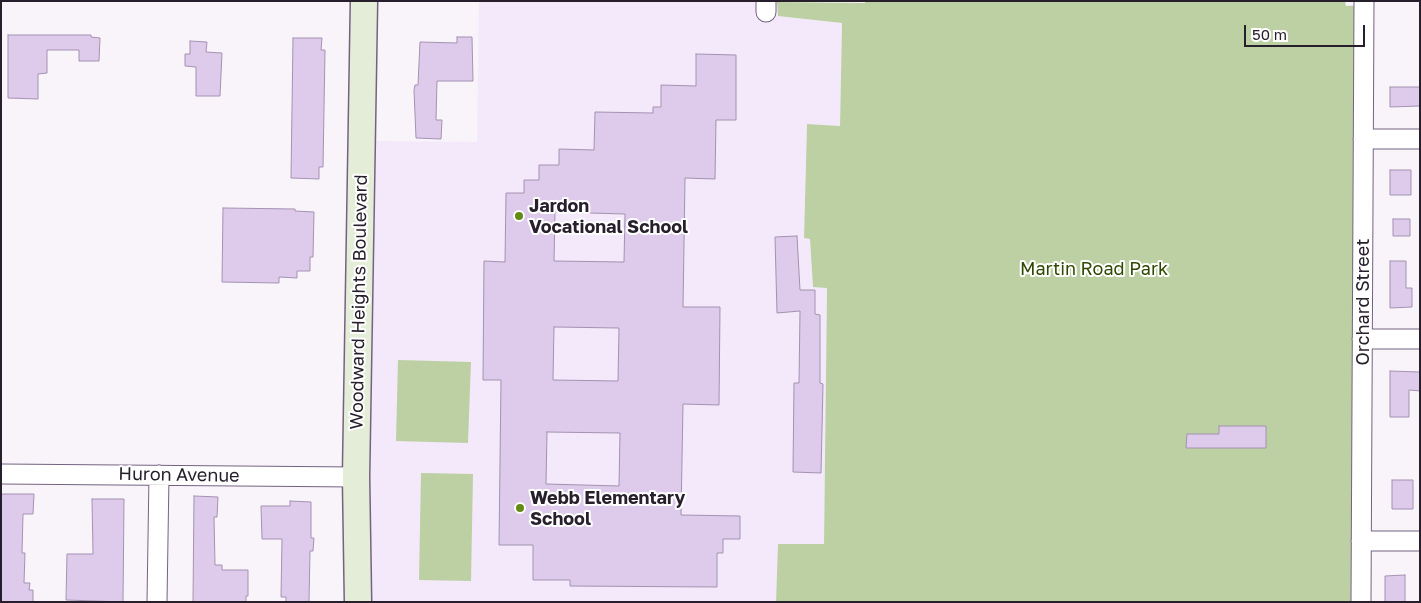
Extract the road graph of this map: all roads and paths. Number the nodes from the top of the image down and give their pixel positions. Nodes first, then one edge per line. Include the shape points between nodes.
1 (364, 1) edge
2 (1364, 1) edge
3 (1363, 139) junction
4 (1420, 139) edge
5 (1362, 339) junction
6 (1420, 339) edge
7 (1, 474) edge
8 (159, 475) junction
9 (356, 477) junction
10 (1361, 540) junction
11 (1420, 541) edge
12 (157, 602) edge
13 (358, 602) edge
14 (1361, 602) edge

1 - 9 street, Woodward Heights Boulevard
2 - 3 street, Orchard Street
3 - 4 street
3 - 5 street, Orchard Street
5 - 6 street
5 - 10 street, Orchard Street
7 - 8 street, Huron Avenue
8 - 9 street, Huron Avenue
8 - 12 street
9 - 13 street, Woodward Heights Boulevard
10 - 11 street
10 - 14 street, Orchard Street

